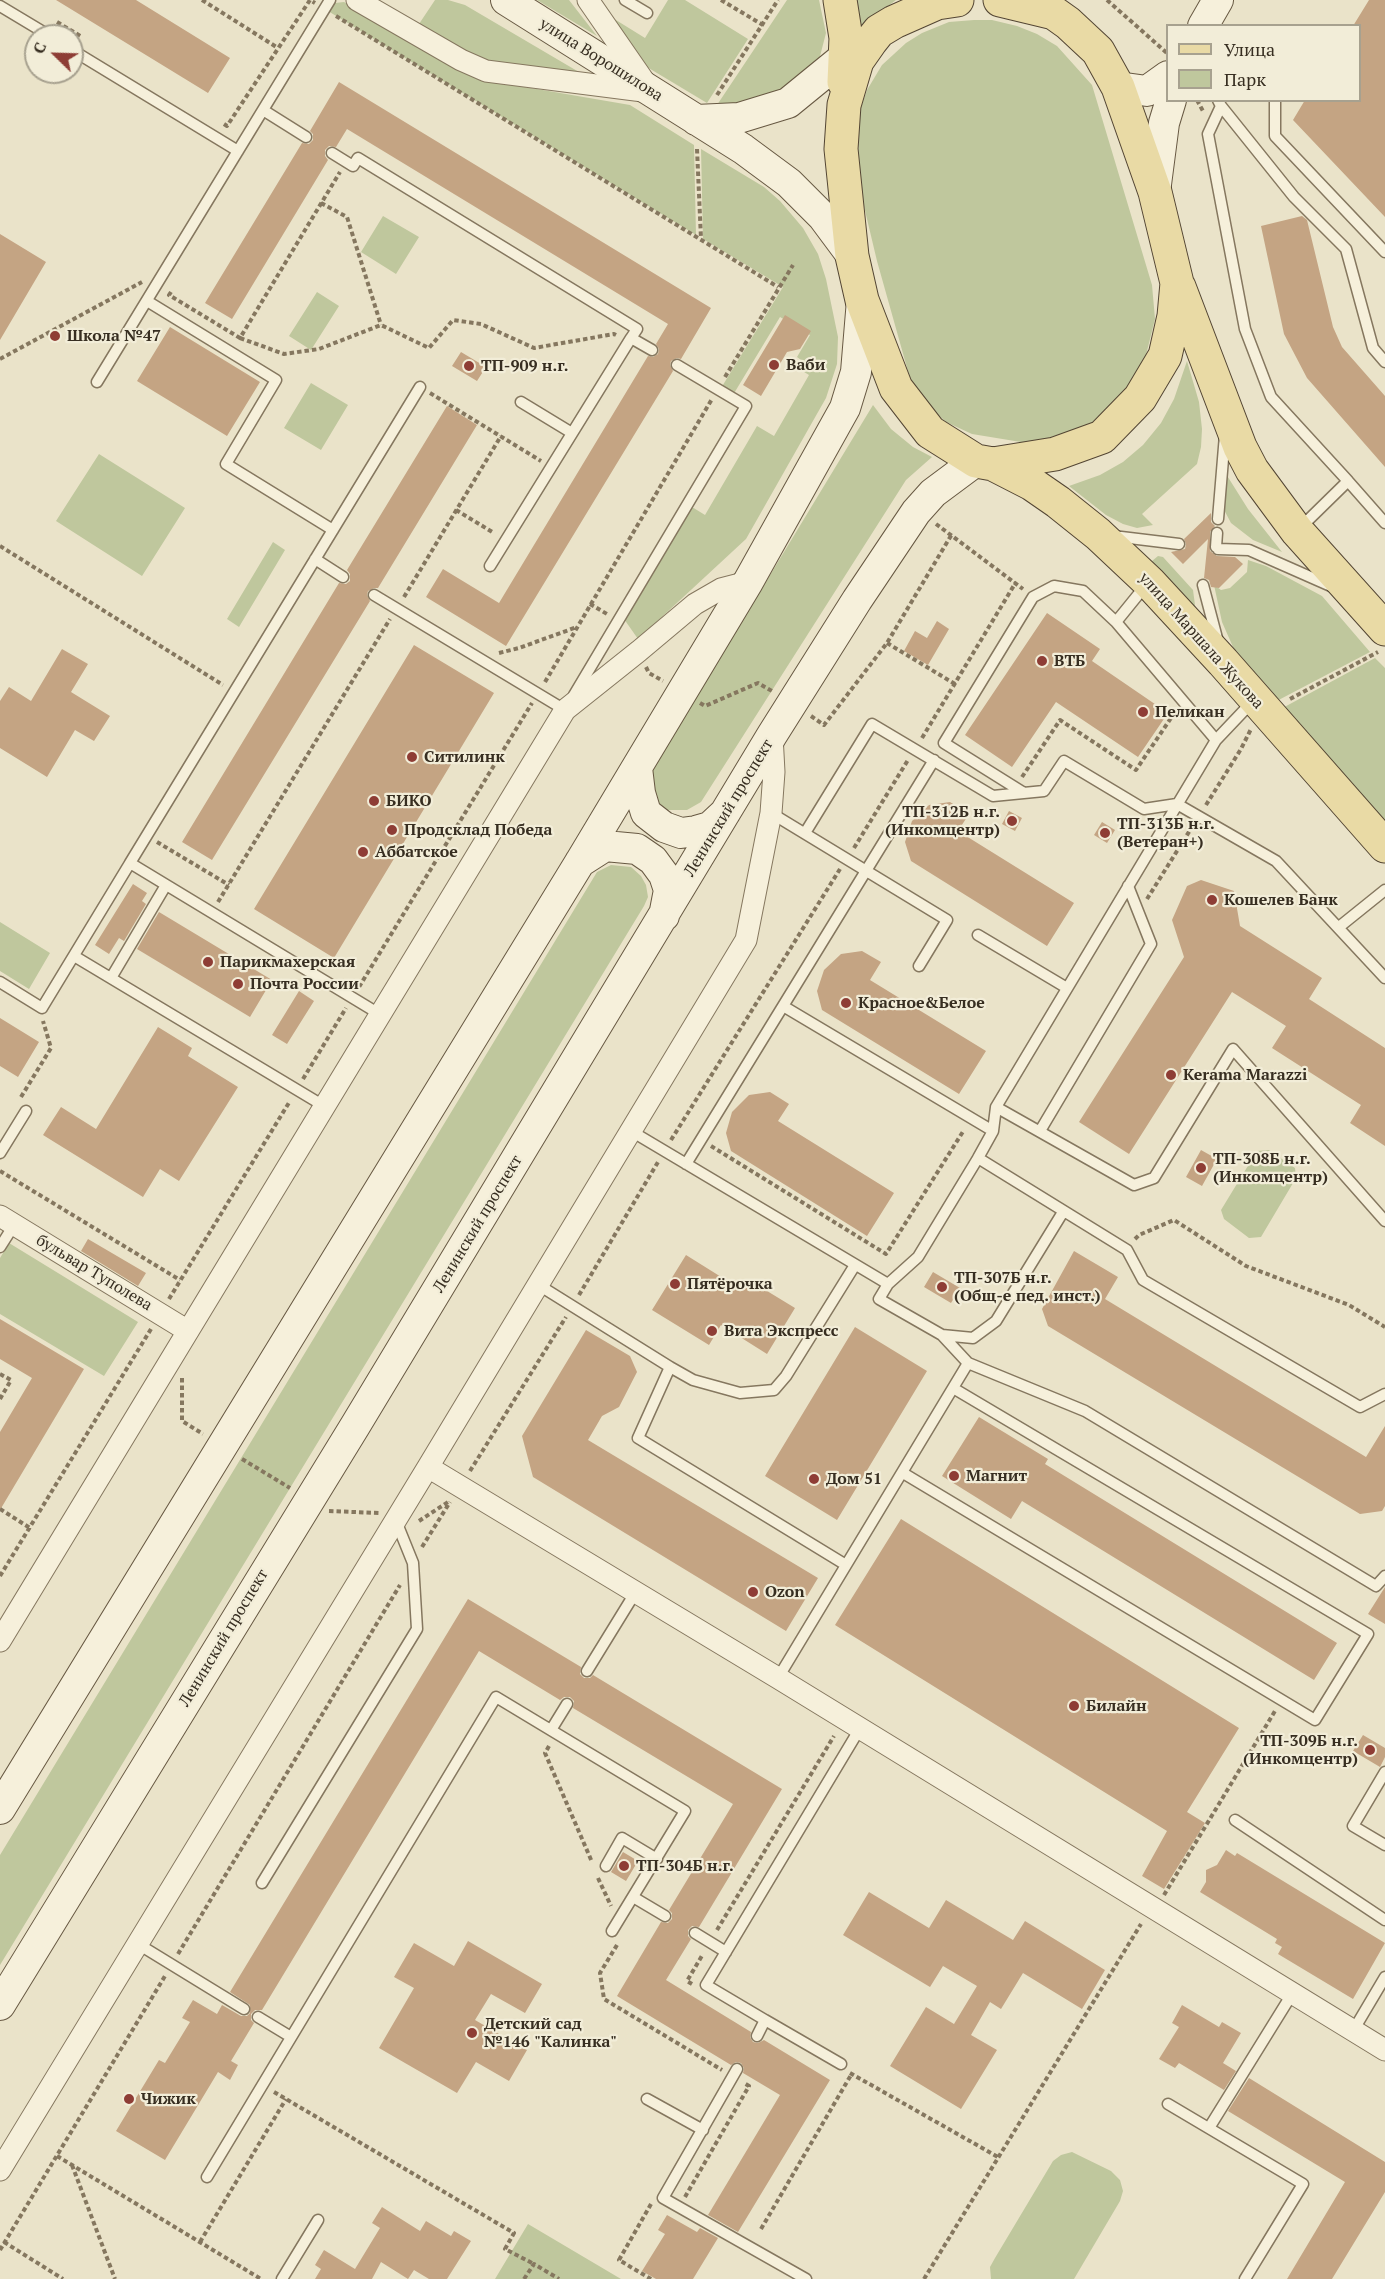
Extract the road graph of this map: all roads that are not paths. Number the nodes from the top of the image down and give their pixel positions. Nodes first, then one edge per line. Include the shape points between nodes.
1 (357, 0) edge
2 (506, 0) edge
3 (588, 0) edge
4 (625, 0) edge
5 (840, 0) edge
6 (957, 0) edge
7 (1000, 0) edge
8 (327, 4) edge
9 (0, 6) edge
10 (1046, 7) edge
11 (647, 13) dead end
12 (30, 24) edge
13 (879, 31) junction
14 (846, 54) junction
15 (84, 57) edge
16 (1166, 58) edge
17 (1118, 87) junction
18 (651, 92) junction
19 (1170, 102) edge
20 (1275, 102) edge
21 (1219, 103) edge
22 (844, 105) junction
23 (263, 110) junction
24 (696, 120) junction
25 (306, 137) dead end
26 (238, 151) junction
27 (332, 153) dead end
28 (1155, 192) junction
29 (1385, 252) edge
30 (852, 256) junction
31 (1177, 283) junction
32 (862, 300) junction
33 (147, 301) junction
34 (630, 340) junction
35 (652, 350) dead end
36 (1385, 362) edge
37 (677, 365) dead end
38 (97, 382) dead end
39 (424, 389) road end
40 (521, 402) dead end
41 (1227, 411) junction
42 (572, 433) junction
43 (985, 462) junction
44 (1348, 481) junction
45 (1218, 519) dead end
46 (1385, 523) edge
47 (333, 530) junction
48 (1297, 531) junction
49 (1098, 534) junction
50 (1217, 534) dead end
51 (1179, 544) dead end
52 (315, 560) junction
53 (490, 566) dead end
54 (343, 577) dead end
55 (748, 582) junction
56 (1149, 582) junction
57 (1203, 585) dead end
58 (374, 595) dead end
59 (1358, 598) junction
60 (1116, 622) junction
61 (1385, 629) edge
62 (1223, 662) junction
63 (1261, 706) junction
64 (565, 710) junction
65 (772, 735) junction
66 (1216, 740) junction
67 (934, 760) junction
68 (637, 768) junction
69 (1024, 793) junction
70 (1177, 804) junction
71 (727, 811) junction
72 (771, 813) junction
73 (805, 833) junction
74 (1381, 837) edge
75 (580, 862) junction
76 (130, 863) junction
77 (866, 871) junction
78 (166, 885) junction
79 (1128, 886) junction
80 (1385, 890) edge
81 (664, 916) junction
82 (1340, 927) junction
83 (978, 935) dead end
84 (74, 956) junction
85 (919, 966) dead end
86 (111, 978) junction
87 (1385, 978) edge
88 (0, 982) edge
89 (1067, 988) junction
90 (783, 1006) junction
91 (381, 1015) junction
92 (324, 1106) junction
93 (21, 1107) road end
94 (996, 1107) junction
95 (631, 1131) junction
96 (993, 1131) junction
97 (1040, 1131) junction
98 (0, 1153) edge
99 (978, 1158) junction
100 (686, 1164) junction
101 (1063, 1212) junction
102 (7, 1220) edge
103 (1385, 1221) edge
104 (0, 1247) edge
105 (855, 1264) junction
106 (537, 1284) junction
107 (888, 1284) junction
108 (185, 1335) junction
109 (942, 1335) junction
110 (968, 1363) junction
111 (670, 1366) junction
112 (953, 1388) junction
113 (1385, 1394) edge
114 (428, 1467) junction
115 (903, 1473) junction
116 (398, 1517) junction
117 (846, 1565) junction
118 (1385, 1576) edge
119 (635, 1593) junction
120 (0, 1641) edge
121 (587, 1671) dead end
122 (778, 1678) junction
123 (567, 1704) dead end
124 (859, 1730) junction
125 (554, 1732) junction
126 (1385, 1772) edge
127 (0, 1809) edge
128 (1235, 1820) dead end
129 (1385, 1845) edge
130 (657, 1860) junction
131 (606, 1866) dead end
132 (262, 1883) dead end
133 (633, 1897) junction
134 (665, 1916) dead end
135 (1385, 1920) edge
136 (615, 1927) road end
137 (694, 1933) dead end
138 (138, 1944) junction
139 (726, 1952) junction
140 (1385, 1977) edge
141 (1292, 1994) junction
142 (0, 2005) edge
143 (244, 2008) dead end
144 (258, 2017) dead end
145 (765, 2020) junction
146 (1353, 2031) junction
147 (757, 2036) dead end
148 (291, 2037) junction
149 (1385, 2050) edge
150 (841, 2064) dead end
151 (735, 2073) road end
152 (647, 2099) dead end
153 (1168, 2104) dead end
154 (1209, 2128) junction
155 (703, 2130) junction
156 (0, 2170) edge
157 (207, 2177) dead end
158 (318, 2220) dead end
159 (282, 2279) edge
160 (806, 2279) edge
161 (1245, 2279) edge

1 - 18 street via 486,71
2 - 18 main road, улица Ворошилова
3 - 18 street
4 - 11 lane
5 - 14 main road
6 - 13 main road via 937,3
7 - 10 main road
8 - 23 lane
9 - 12 lane
10 - 17 main road via 1098,51
13 - 14 main road
13 - 22 main road via 857,61
14 - 22 main road
14 - 24 main road via 788,103 739,118
15 - 26 lane
16 - 17 main road via 1147,91
17 - 28 main road
18 - 24 main road, улица Ворошилова
19 - 28 main road
20 - 29 lane via 1275,136
21 - 36 lane via 1293,198 1346,249 1373,348
21 - 44 lane via 1208,134 1245,328 1271,397
22 - 30 main road, улица Маршала Жукова via 841,149
23 - 25 lane
23 - 26 lane
24 - 30 main road, улица Ворошилова via 789,183 823,217
26 - 33 lane
27 - 34 lane via 353,166 358,158 637,329
28 - 31 main road
30 - 32 main road, улица Маршала Жукова
31 - 41 main road
31 - 43 main road via 1164,356 1140,398 1102,437 1055,454
32 - 43 main road, улица Маршала Жукова via 896,388 930,432
32 - 55 main road via 856,372 844,408
33 - 38 lane
33 - 47 lane via 276,380 226,464
34 - 35 lane
34 - 42 lane
37 - 64 lane via 746,406
39 - 47 lane
40 - 42 lane
41 - 45 lane
41 - 48 main road via 1252,470
42 - 53 lane
43 - 49 main road, улица Маршала Жукова via 1032,484
43 - 65 main road, Ленинский проспект via 933,493 916,512
44 - 46 lane
44 - 48 lane
47 - 52 lane
48 - 59 main road
49 - 51 lane
49 - 56 main road, улица Маршала Жукова
50 - 59 lane via 1217,548 1250,550
52 - 54 lane
52 - 76 lane
55 - 64 street via 721,589 695,604
55 - 68 main road
56 - 60 lane
56 - 62 main road, улица Маршала Жукова
57 - 62 lane
58 - 64 lane
59 - 61 main road
60 - 66 lane
60 - 69 lane via 1083,591 1054,586 1033,597 944,743
62 - 63 main road, улица Маршала Жукова
63 - 66 lane
63 - 74 main road, улица Маршала Жукова
64 - 91 street
65 - 71 main road, Ленинский проспект
65 - 72 street
66 - 70 lane
67 - 69 lane via 993,796
67 - 73 lane via 872,724
67 - 77 lane
68 - 71 main road via 646,813 664,827 681,833 696,831 710,827
68 - 75 main road
69 - 70 lane via 1044,791 1064,761 1144,809
70 - 79 lane
70 - 82 lane via 1276,861
71 - 81 main road, Ленинский проспект
72 - 73 lane
72 - 95 street via 746,940
73 - 77 lane
75 - 81 main road via 605,846 637,849 653,860 664,875 669,890
75 - 127 main road
76 - 78 lane
76 - 84 lane
77 - 85 lane via 947,920
77 - 90 lane
78 - 86 lane
78 - 91 lane
79 - 89 lane
79 - 97 lane via 1151,944
80 - 82 lane
81 - 142 main road, Ленинский проспект
82 - 87 lane
83 - 89 lane
84 - 86 lane
84 - 88 lane via 42,1008
86 - 92 lane
89 - 94 lane
90 - 96 lane
90 - 100 lane
91 - 92 street
92 - 108 street
93 - 98 lane
94 - 96 lane
94 - 97 lane
95 - 100 lane
95 - 106 street
96 - 99 lane
97 - 103 lane via 1134,1185 1154,1178 1233,1049
99 - 101 lane
99 - 107 lane via 918,1257
100 - 105 lane
101 - 109 lane via 996,1321 973,1338
101 - 113 lane via 1127,1250 1143,1280 1360,1407
102 - 104 lane
102 - 108 street, бульвар Туполева via 160,1314
105 - 107 lane
105 - 111 lane via 774,1390 740,1393 693,1380
106 - 111 lane
106 - 114 street
107 - 109 lane via 879,1299
108 - 120 street
109 - 110 lane
110 - 112 lane
110 - 118 lane via 1085,1411 1376,1586
111 - 117 lane via 638,1438
112 - 115 lane
112 - 115 lane via 1368,1635 1315,1720
114 - 116 street
114 - 119 street via 455,1494
115 - 117 lane
116 - 132 lane via 413,1563 417,1629
116 - 138 street
117 - 122 lane
119 - 121 lane
119 - 122 street
122 - 124 street
123 - 125 lane
124 - 139 lane
124 - 141 street
125 - 130 lane via 686,1811
125 - 148 lane via 496,1697
126 - 129 lane via 1353,1826
128 - 135 lane
130 - 131 lane via 622,1838
130 - 133 lane
133 - 134 lane
133 - 136 lane
137 - 139 lane
138 - 143 lane
138 - 156 street
139 - 145 lane via 706,1985
140 - 146 lane
141 - 146 street
141 - 154 lane
144 - 148 lane
145 - 147 lane
145 - 150 lane
146 - 149 street
148 - 157 lane
151 - 155 lane
152 - 155 lane
153 - 154 lane
154 - 161 lane via 1303,2184
155 - 160 lane via 663,2198
158 - 159 lane

